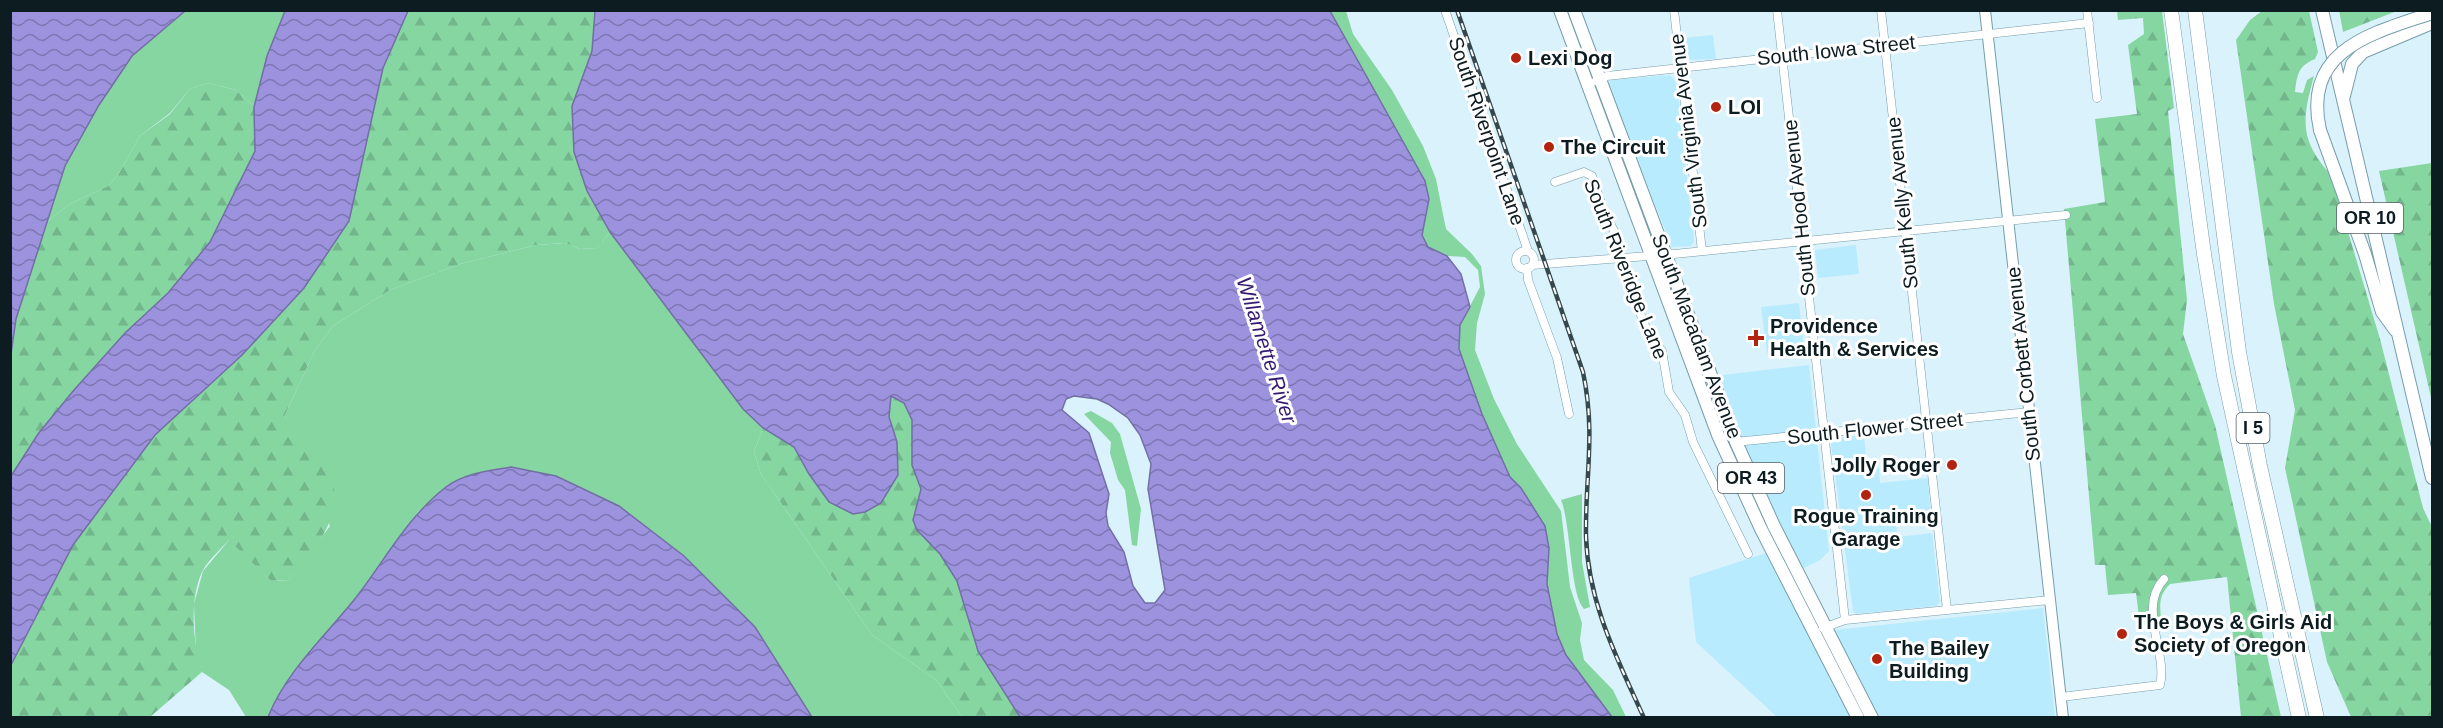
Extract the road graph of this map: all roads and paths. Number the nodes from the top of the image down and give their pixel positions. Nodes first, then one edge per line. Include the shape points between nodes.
1 (1445, 10) edge
2 (1560, 10) edge
3 (1574, 10) edge
4 (1674, 10) edge
5 (1777, 10) edge
6 (1881, 10) edge
7 (1985, 10) edge
8 (2087, 10) edge
9 (2171, 10) edge
10 (2195, 10) edge
11 (2322, 10) edge
12 (2433, 13) edge
13 (2089, 22) junction
14 (2433, 23) edge
15 (1988, 33) junction
16 (1885, 45) junction
17 (1782, 57) junction
18 (1680, 68) junction
19 (1599, 79) junction
20 (1587, 87) junction
21 (2097, 98) dead end
22 (2343, 100) junction
23 (1555, 182) dead end
24 (2066, 215) dead end
25 (2007, 221) junction
26 (1905, 231) junction
27 (1802, 241) junction
28 (1528, 251) junction
29 (1702, 251) junction
30 (1666, 255) junction
31 (1652, 256) junction
32 (1621, 258) junction
33 (1530, 266) junction
34 (2399, 334) junction
35 (2029, 412) junction
36 (1569, 414) dead end
37 (1926, 423) junction
38 (1825, 433) junction
39 (1736, 442) junction
40 (1723, 447) junction
41 (2433, 478) edge
42 (1748, 554) dead end
43 (2164, 579) dead end
44 (2050, 600) junction
45 (1947, 610) junction
46 (1845, 620) junction
47 (1826, 626) junction
48 (1814, 632) junction
49 (2061, 697) junction
50 (1858, 717) edge
51 (1872, 717) edge
52 (2063, 717) edge
53 (2299, 717) edge
54 (2317, 717) edge

1 - 28 street, South Riverpoint Lane
2 - 20 main road, South Macadam Avenue / OR 43
3 - 19 main road, South Macadam Avenue / OR 43
4 - 18 street, South Virginia Avenue
5 - 17 street, South Hood Avenue
6 - 16 street, South Kelly Avenue
7 - 15 street, South Corbett Avenue
8 - 13 street
9 - 53 highway, I 5 via 2197,207 2232,418
10 - 54 highway, I 5 via 2234,320 2260,466
11 - 22 main road
12 - 34 main road, bridge via 2353,43 2327,68 2317,107 2320,130 2382,312
13 - 15 street, South Iowa Street
13 - 21 street
14 - 22 main road via 2371,47 2358,56 2350,69
15 - 16 street, South Iowa Street
15 - 25 street, South Corbett Avenue
16 - 17 street, South Iowa Street
16 - 26 street, South Kelly Avenue
17 - 18 street, South Iowa Street
17 - 27 street, South Hood Avenue
18 - 19 street, South Iowa Street
18 - 29 street, South Virginia Avenue
19 - 20 street, South Iowa Street
19 - 30 main road, South Macadam Avenue / OR 43
20 - 31 main road, South Macadam Avenue / OR 43
22 - 34 main road, OR 10
23 - 32 street, South Riveridge Lane via 1590,174 1616,235
24 - 25 street
25 - 26 street
25 - 35 street, South Corbett Avenue
26 - 27 street
26 - 37 street, South Kelly Avenue
27 - 29 street
27 - 38 street, South Hood Avenue
28 - 33 street via 1533,257
28 - 33 street via 1520,252 1516,259 1519,266
29 - 30 street
30 - 31 street
30 - 39 main road, South Macadam Avenue / OR 43
31 - 32 street
31 - 40 main road, South Macadam Avenue / OR 43
32 - 33 street
32 - 42 street, South Riveridge Lane via 1648,333 1662,351 1669,392 1685,415 1693,442
33 - 36 street via 1528,280 1557,357
34 - 41 main road, OR 10
35 - 37 street, South Flower Street
35 - 44 street, South Corbett Avenue
37 - 38 street, South Flower Street
37 - 45 street, South Kelly Avenue
38 - 39 street, South Flower Street
38 - 46 street, South Hood Avenue
39 - 40 street, South Flower Street
39 - 47 main road, South Macadam Avenue / OR 43
40 - 48 main road, South Macadam Avenue / OR 43
43 - 49 street via 2156,592 2153,610 2160,685
44 - 45 street
44 - 49 street, South Corbett Avenue
45 - 46 street
46 - 47 street
47 - 48 street
47 - 51 main road, South Macadam Avenue / OR 43
48 - 50 main road, South Macadam Avenue / OR 43
49 - 52 street, South Corbett Avenue

